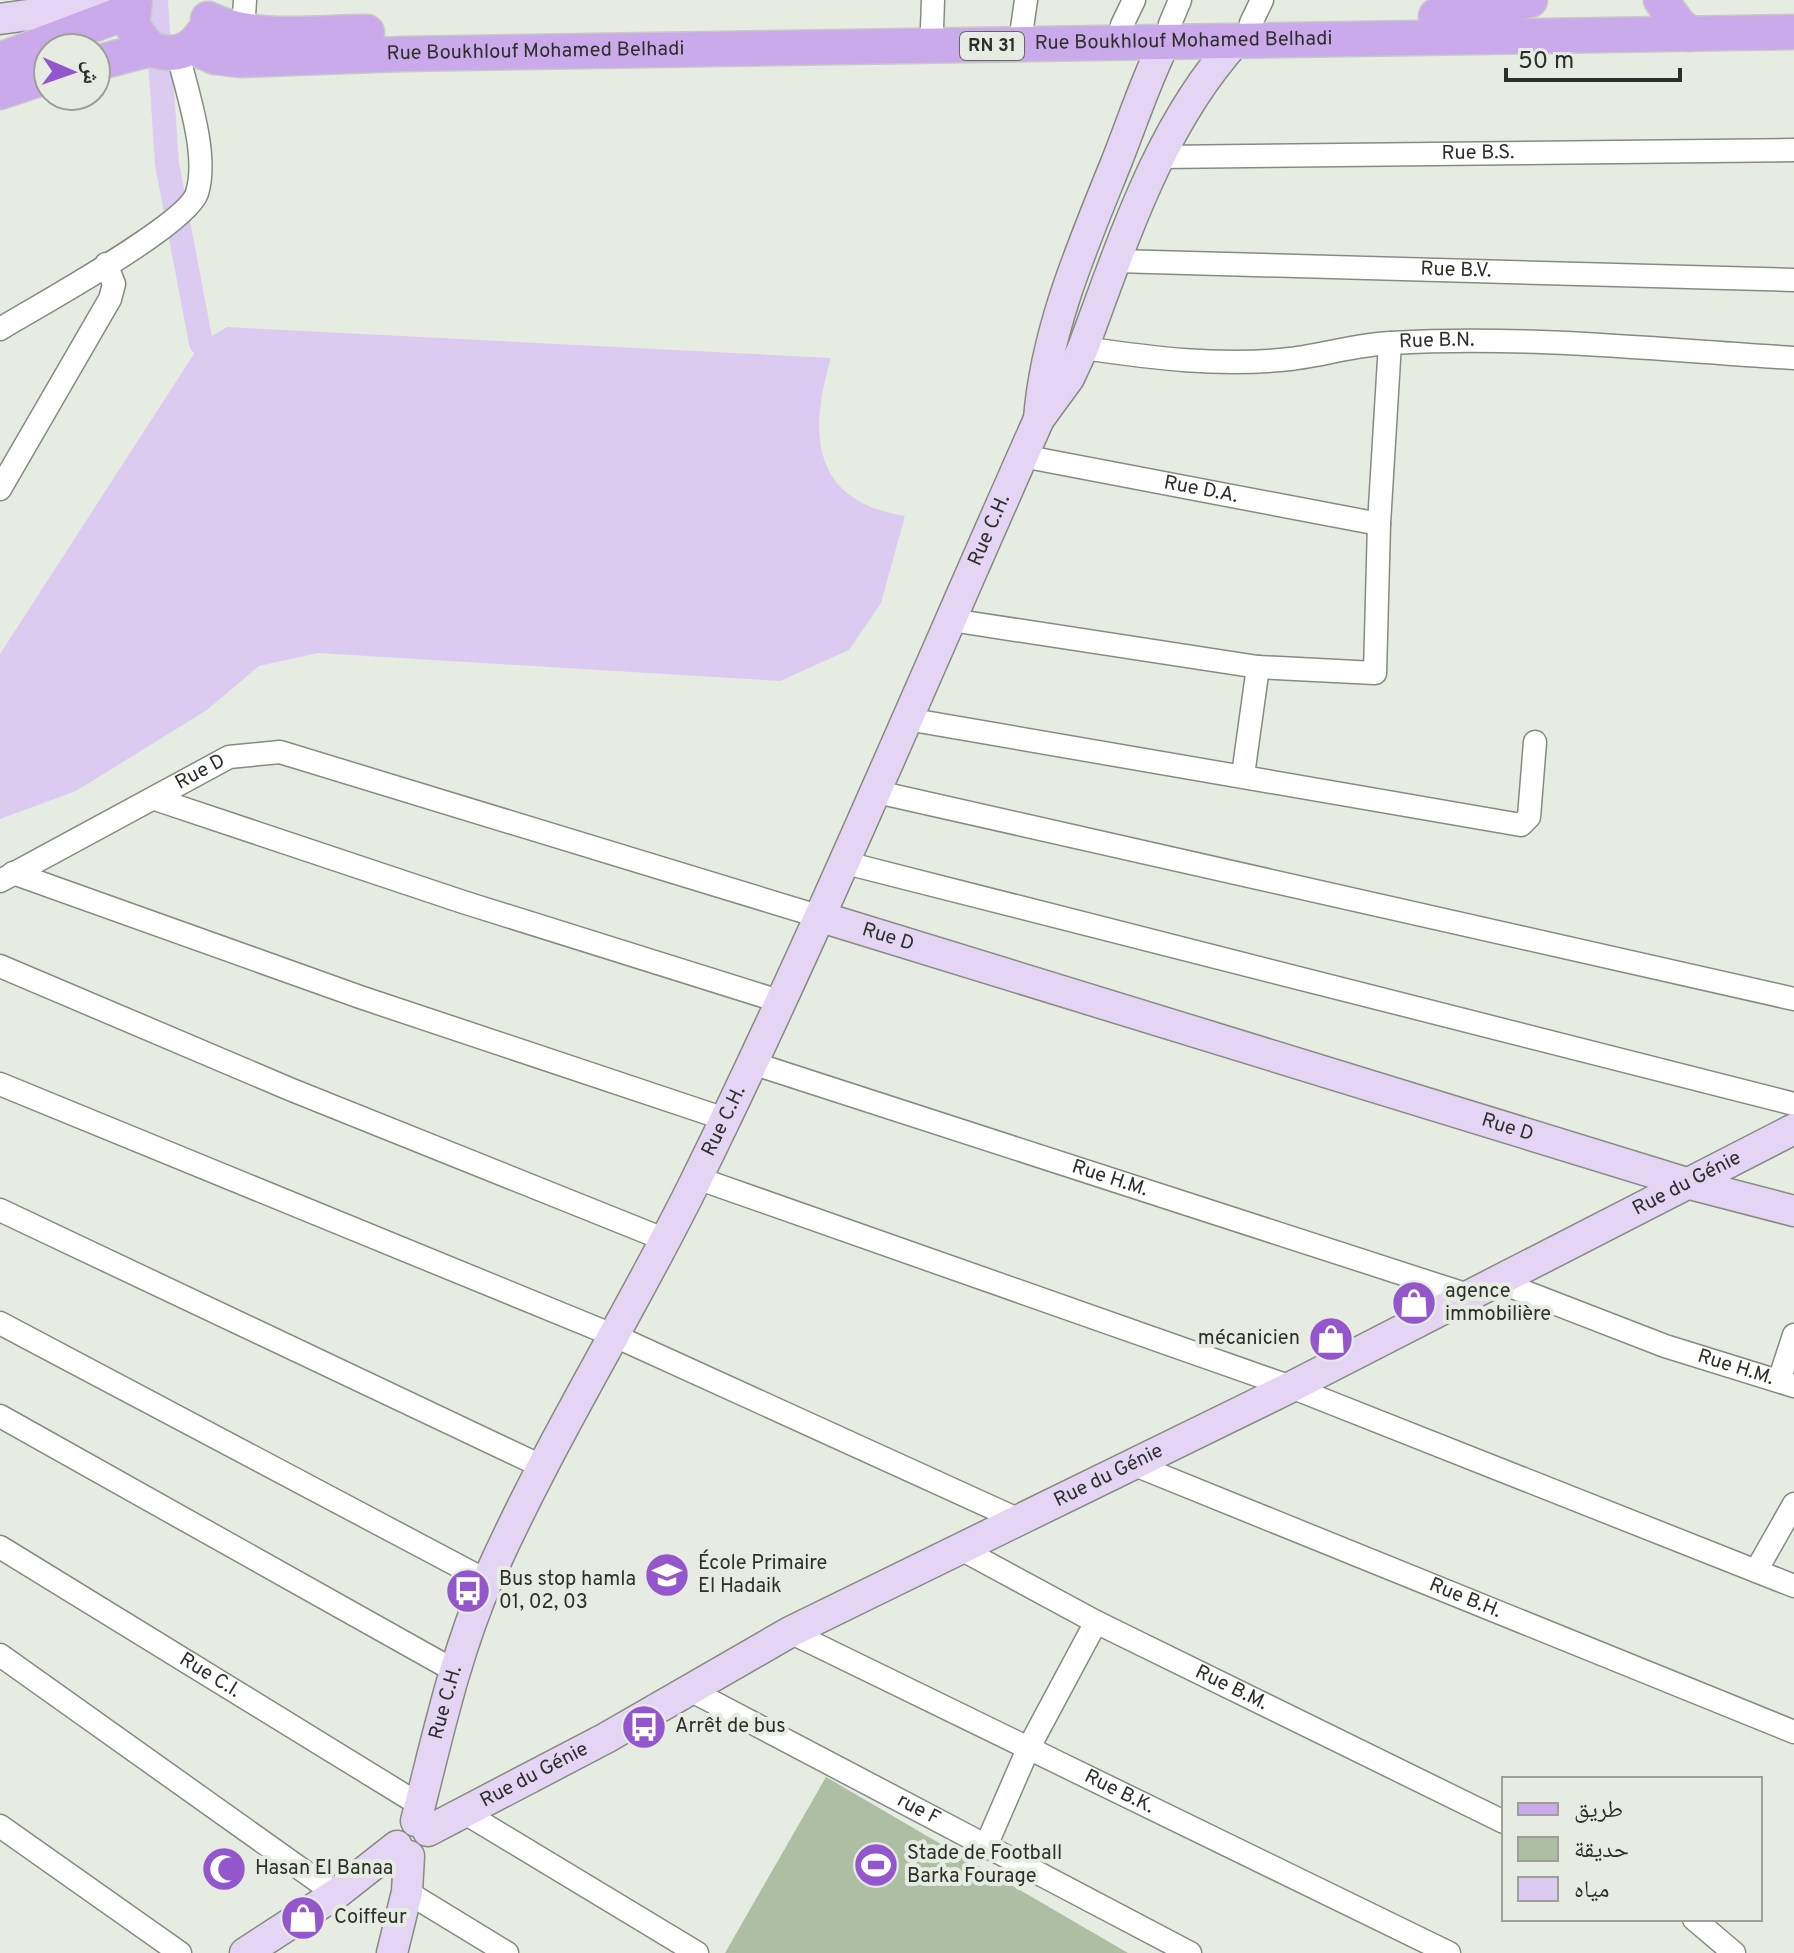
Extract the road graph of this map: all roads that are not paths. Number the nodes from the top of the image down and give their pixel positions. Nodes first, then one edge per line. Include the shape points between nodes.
1 (13, 0) edge
2 (1530, 0) edge
3 (1661, 0) edge
4 (134, 4) edge
5 (0, 8) edge
6 (1128, 13) edge
7 (933, 14) edge
8 (1024, 14) edge
9 (244, 16) edge
10 (0, 19) edge
11 (1250, 22) edge
12 (1171, 23) edge
13 (1794, 32) edge
14 (186, 34) edge
15 (1690, 34) junction
16 (112, 58) edge
17 (0, 60) edge
18 (32, 81) edge
19 (0, 92) edge
20 (1794, 150) edge
21 (1160, 157) junction
22 (1116, 261) junction
23 (106, 264) junction
24 (1794, 280) edge
25 (0, 329) edge
26 (1390, 343) junction
27 (1083, 348) junction
28 (1794, 358) edge
29 (1039, 419) junction
30 (1022, 456) junction
31 (0, 489) edge
32 (1379, 524) junction
33 (951, 620) junction
34 (1258, 667) junction
35 (907, 719) junction
36 (1535, 742) dead end
37 (1243, 775) junction
38 (877, 792) junction
39 (155, 799) junction
40 (846, 863) junction
41 (7, 877) edge
42 (821, 917) junction
43 (0, 966) edge
44 (1794, 999) edge
45 (779, 1001) junction
46 (752, 1063) junction
47 (0, 1084) edge
48 (1794, 1104) edge
49 (725, 1119) junction
50 (1794, 1129) edge
51 (697, 1178) junction
52 (1690, 1184) junction
53 (0, 1210) edge
54 (1794, 1211) edge
55 (666, 1240) junction
56 (1497, 1281) junction
57 (1468, 1295) junction
58 (0, 1323) edge
59 (1794, 1335) edge
60 (615, 1336) junction
61 (1786, 1384) edge
62 (1291, 1387) junction
63 (0, 1416) edge
64 (1135, 1465) junction
65 (541, 1466) junction
66 (1794, 1504) edge
67 (1017, 1519) junction
68 (0, 1547) edge
69 (961, 1549) junction
70 (1756, 1571) junction
71 (487, 1581) junction
72 (1794, 1586) edge
73 (1096, 1622) junction
74 (790, 1632) junction
75 (0, 1655) edge
76 (455, 1671) junction
77 (690, 1690) junction
78 (1794, 1732) edge
79 (1028, 1749) junction
80 (465, 1813) junction
81 (422, 1819) junction
82 (1502, 1821) edge
83 (0, 1826) edge
84 (985, 1848) junction
85 (403, 1851) junction
86 (407, 1892) junction
87 (336, 1894) junction
88 (1696, 1921) edge
89 (180, 1953) edge
90 (245, 1953) edge
91 (392, 1953) edge
92 (507, 1953) edge
93 (697, 1953) edge
94 (1190, 1953) edge
95 (1449, 1953) edge
96 (1734, 1953) edge

1 - 5 street
2 - 11 main road, Rue Boukhlouf Mohamed Belhadi / RN 31 via 1456,15
3 - 15 main road
4 - 10 street
4 - 14 main road via 132,26
4 - 17 main road via 52,43
6 - 8 main road, Rue Boukhlouf Mohamed Belhadi / RN 31
6 - 12 main road, Rue Boukhlouf Mohamed Belhadi / RN 31
7 - 8 main road, Rue Boukhlouf Mohamed Belhadi / RN 31
7 - 9 main road, Rue Boukhlouf Mohamed Belhadi / RN 31
9 - 14 main road, Rue Boukhlouf Mohamed Belhadi / RN 31
11 - 12 main road, Rue Boukhlouf Mohamed Belhadi / RN 31
11 - 15 main road, Rue Boukhlouf Mohamed Belhadi / RN 31
11 - 21 street, Rue C.H. via 1186,104
12 - 14 main road, Rue Boukhlouf Mohamed Belhadi / RN 31 via 240,60 215,57
12 - 29 street, Rue C.H. via 1067,289 1042,380
13 - 15 main road, Rue Boukhlouf Mohamed Belhadi / RN 31
14 - 16 main road
14 - 23 street via 197,192 192,205 164,228
18 - 19 main road
20 - 21 street, Rue B.S.
21 - 22 street, Rue C.H.
22 - 24 street, Rue B.V.
22 - 27 street, Rue C.H.
23 - 25 street
23 - 31 street via 114,284 110,299
26 - 27 street, Rue B.N. via 1232,364
26 - 28 street, Rue B.N.
26 - 32 street
27 - 29 street, Rue C.H.
29 - 30 street, Rue C.H.
30 - 32 street, Rue D.A.
30 - 33 street, Rue C.H.
32 - 34 street via 1375,673
33 - 34 street
33 - 35 street, Rue C.H.
34 - 37 street
35 - 37 street
35 - 38 street, Rue C.H.
36 - 37 street via 1529,817 1521,825
38 - 40 street, Rue C.H.
38 - 44 street
39 - 41 street, Rue D
39 - 42 street, Rue D via 229,757 280,752
39 - 45 street
40 - 42 street, Rue C.H.
40 - 48 street
41 - 49 street
42 - 45 street, Rue C.H.
42 - 52 street, Rue D
43 - 55 street
45 - 46 street, Rue C.H.
46 - 49 street, Rue C.H.
46 - 57 street, Rue H.M.
47 - 60 street
49 - 51 street, Rue C.H.
50 - 52 street, Rue du Génie
51 - 55 street, Rue C.H.
51 - 62 street
52 - 54 street, Rue D
52 - 56 street, Rue du Génie
53 - 65 street
55 - 60 street, Rue C.H.
56 - 57 street, Rue du Génie
56 - 61 street, Rue H.M. via 1665,1346
57 - 62 street, Rue du Génie
58 - 71 street
59 - 61 street
60 - 65 street, Rue C.H.
60 - 67 street
62 - 64 street, Rue du Génie
62 - 70 street
63 - 76 street
64 - 67 street, Rue du Génie
64 - 78 street, Rue B.H.
65 - 71 street, Rue C.H.
66 - 70 street
67 - 69 street, Rue du Génie
68 - 81 street, Rue C.I.
69 - 73 street, Rue B.M.
69 - 74 street, Rue du Génie
70 - 72 street
71 - 76 street, Rue C.H.
73 - 79 street
73 - 82 street, Rue B.M.
74 - 77 street, Rue du Génie
74 - 79 street, Rue B.K.
75 - 87 street
76 - 81 street, Rue C.H.
77 - 80 street, Rue du Génie
77 - 84 street, rue F
79 - 84 street
79 - 95 street, Rue B.K.
80 - 81 street, Rue du Génie
80 - 93 street
81 - 85 street via 429,1846 424,1852
83 - 89 street
84 - 94 street, rue F
85 - 86 street
85 - 87 street
86 - 91 street
86 - 92 street
87 - 90 street
88 - 96 street

